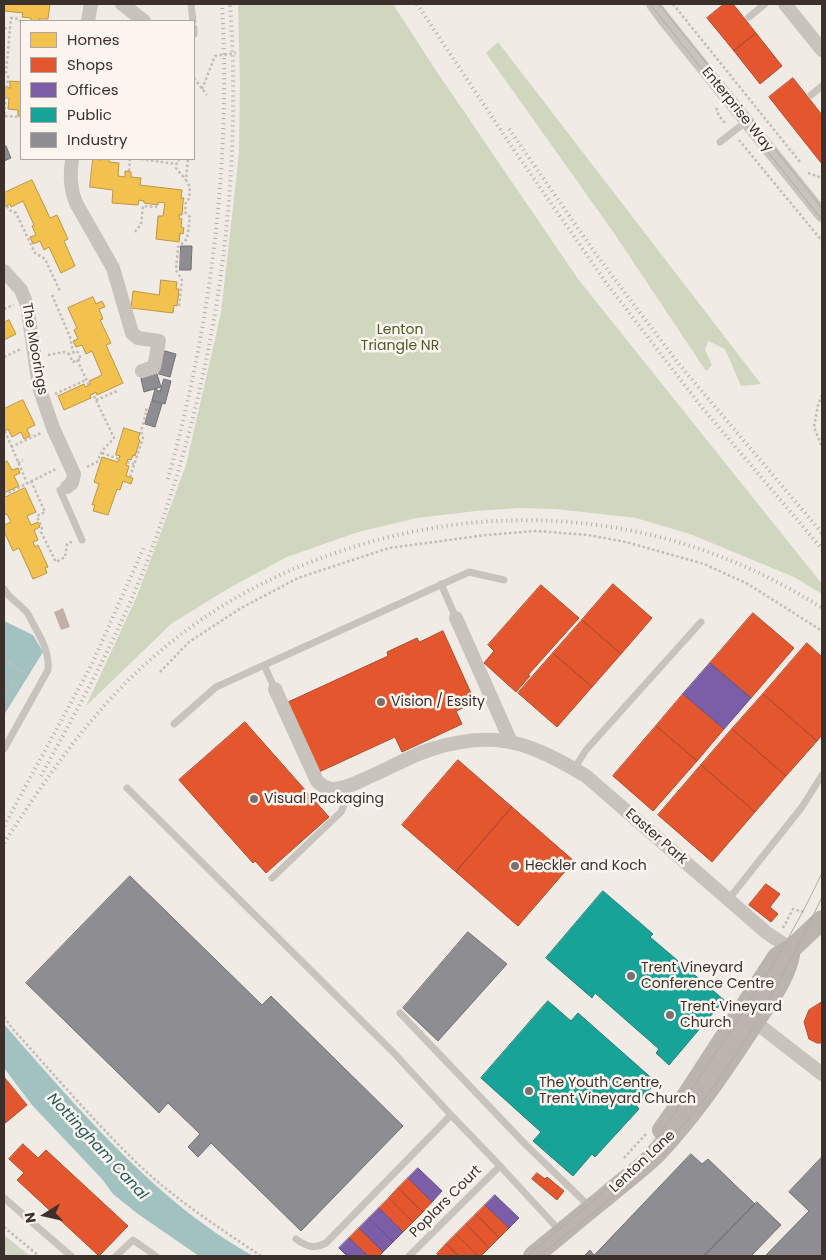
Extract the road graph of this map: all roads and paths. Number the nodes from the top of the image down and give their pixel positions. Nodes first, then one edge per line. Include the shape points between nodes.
1 (91, 4) edge
2 (122, 4) edge
3 (191, 4) edge
4 (654, 4) edge
5 (673, 4) edge
6 (765, 4) edge
7 (785, 4) edge
8 (749, 16) dead end
9 (20, 20) edge
10 (88, 20) edge
11 (143, 20) edge
12 (193, 20) edge
13 (4, 28) edge
14 (10, 29) junction
15 (822, 50) edge
16 (236, 53) dead end
17 (195, 79) edge
18 (822, 86) edge
19 (7, 88) dead end
20 (202, 89) junction
21 (207, 95) dead end
22 (811, 95) dead end
23 (6, 97) dead end
24 (20, 117) edge
25 (746, 121) junction
26 (720, 142) dead end
27 (72, 160) edge
28 (130, 160) edge
29 (148, 160) edge
30 (179, 160) edge
31 (188, 160) edge
32 (176, 164) junction
33 (129, 171) dead end
34 (822, 178) edge
35 (186, 180) junction
36 (7, 206) dead end
37 (819, 206) edge
38 (158, 208) dead end
39 (135, 232) dead end
40 (4, 270) edge
41 (60, 291) dead end
42 (52, 294) dead end
43 (179, 306) dead end
44 (73, 352) junction
45 (69, 354) junction
46 (34, 357) junction
47 (77, 360) junction
48 (142, 371) dead end
49 (86, 380) junction
50 (89, 386) dead end
51 (118, 390) dead end
52 (93, 394) dead end
53 (822, 395) edge
54 (43, 400) junction
55 (96, 400) junction
56 (143, 409) dead end
57 (53, 428) junction
58 (5, 431) edge
59 (11, 447) junction
60 (822, 447) edge
61 (102, 453) junction
62 (119, 459) dead end
63 (23, 460) dead end
64 (18, 462) junction
65 (127, 462) dead end
66 (134, 464) junction
67 (69, 475) junction
68 (130, 477) dead end
69 (31, 480) junction
70 (27, 482) junction
71 (4, 495) edge
72 (82, 539) joint
73 (504, 580) dead end
74 (441, 584) junction
75 (4, 589) edge
76 (456, 618) joint
77 (701, 622) dead end
78 (4, 659) edge
79 (264, 665) junction
80 (20, 670) junction
81 (28, 675) dead end
82 (12, 682) junction
83 (5, 688) edge
84 (20, 688) dead end
85 (275, 689) joint
86 (4, 696) edge
87 (12, 702) dead end
88 (174, 724) dead end
89 (511, 742) junction
90 (4, 749) edge
91 (574, 769) junction
92 (822, 775) edge
93 (347, 786) junction
94 (127, 788) dead end
95 (272, 878) dead end
96 (728, 900) junction
97 (822, 920) edge
98 (791, 948) junction
99 (400, 1013) dead end
100 (4, 1017) edge
101 (755, 1022) junction
102 (731, 1029) junction
103 (822, 1074) edge
104 (451, 1115) junction
105 (500, 1166) junction
106 (4, 1198) edge
107 (598, 1203) junction
108 (4, 1227) edge
109 (562, 1233) junction
110 (296, 1239) dead end
111 (39, 1256) edge
112 (71, 1256) edge
113 (116, 1256) edge
114 (156, 1256) edge
115 (261, 1256) edge
116 (409, 1256) edge
117 (533, 1256) edge

1 - 10 street
2 - 11 street
3 - 12 lane
4 - 25 street, Enterprise Way
5 - 34 path, Enterprise Way via 808,173
6 - 8 lane
7 - 15 street
9 - 14 path via 11,18
13 - 14 path
14 - 19 path
16 - 20 path via 215,56
17 - 20 path
18 - 22 lane
20 - 21 path
23 - 24 path via 4,116
25 - 26 lane
25 - 37 street, Enterprise Way
27 - 48 street via 72,193 114,268 132,333 138,338 159,341 154,367
28 - 33 path
29 - 32 path
30 - 32 path
31 - 35 path
32 - 35 path
35 - 43 path via 190,198 186,201 185,212 190,217 186,239 178,247 176,270 182,280
36 - 41 path via 16,213 35,253 45,260
38 - 39 path via 143,206 141,224
40 - 46 street, The Moorings via 24,296
42 - 44 path via 70,336
44 - 45 path
44 - 47 path via 77,351 80,359
45 - 46 path
45 - 47 path via 72,362
46 - 54 street, The Moorings
47 - 49 path
49 - 50 path
49 - 54 path
51 - 55 path
52 - 55 path
53 - 60 path via 814,428
54 - 57 street, The Moorings
55 - 61 path via 114,438
56 - 66 path via 148,410
57 - 59 path
57 - 67 street, The Moorings
58 - 59 path
59 - 64 path
61 - 62 path
61 - 67 path via 97,462
63 - 64 path
64 - 70 path
65 - 66 path
66 - 68 path
67 - 69 path
67 - 72 lane via 60,490
69 - 70 path
69 - 72 path via 45,512 37,516 41,532 56,562 65,557 68,544
70 - 71 path
73 - 74 lane via 469,572
74 - 76 lane
74 - 79 lane
75 - 90 lane via 28,614 48,660 48,670
76 - 89 street
77 - 91 lane via 586,750
78 - 80 path
79 - 85 lane
79 - 88 lane via 216,687
80 - 81 path
80 - 82 path
82 - 83 path
82 - 84 path
83 - 86 path
85 - 93 street, Easter Park via 317,781 332,789
86 - 87 path
89 - 91 street, Easter Park
89 - 93 street, Easter Park via 478,740 446,745
91 - 96 street, Easter Park
92 - 96 lane via 802,807
93 - 95 lane via 347,798 341,812
94 - 104 lane via 393,1052
96 - 98 street, Easter Park via 767,933
97 - 98 street, Lenton Lane
98 - 101 street, Lenton Lane via 790,960 780,982
98 - 102 street, Lenton Lane via 777,957
99 - 107 lane via 526,1144
100 - 115 path via 132,1159 219,1229
101 - 102 street
101 - 103 street
101 - 107 street, Lenton Lane via 706,1096 679,1129 655,1155
102 - 107 street, Lenton Lane via 661,1131
104 - 105 lane
104 - 110 lane via 326,1243 312,1248
105 - 109 lane, Poplars Court
105 - 116 lane, Poplars Court
106 - 112 lane
107 - 109 street, Lenton Lane
108 - 111 path
109 - 117 street, Lenton Lane
113 - 114 lane via 133,1240

